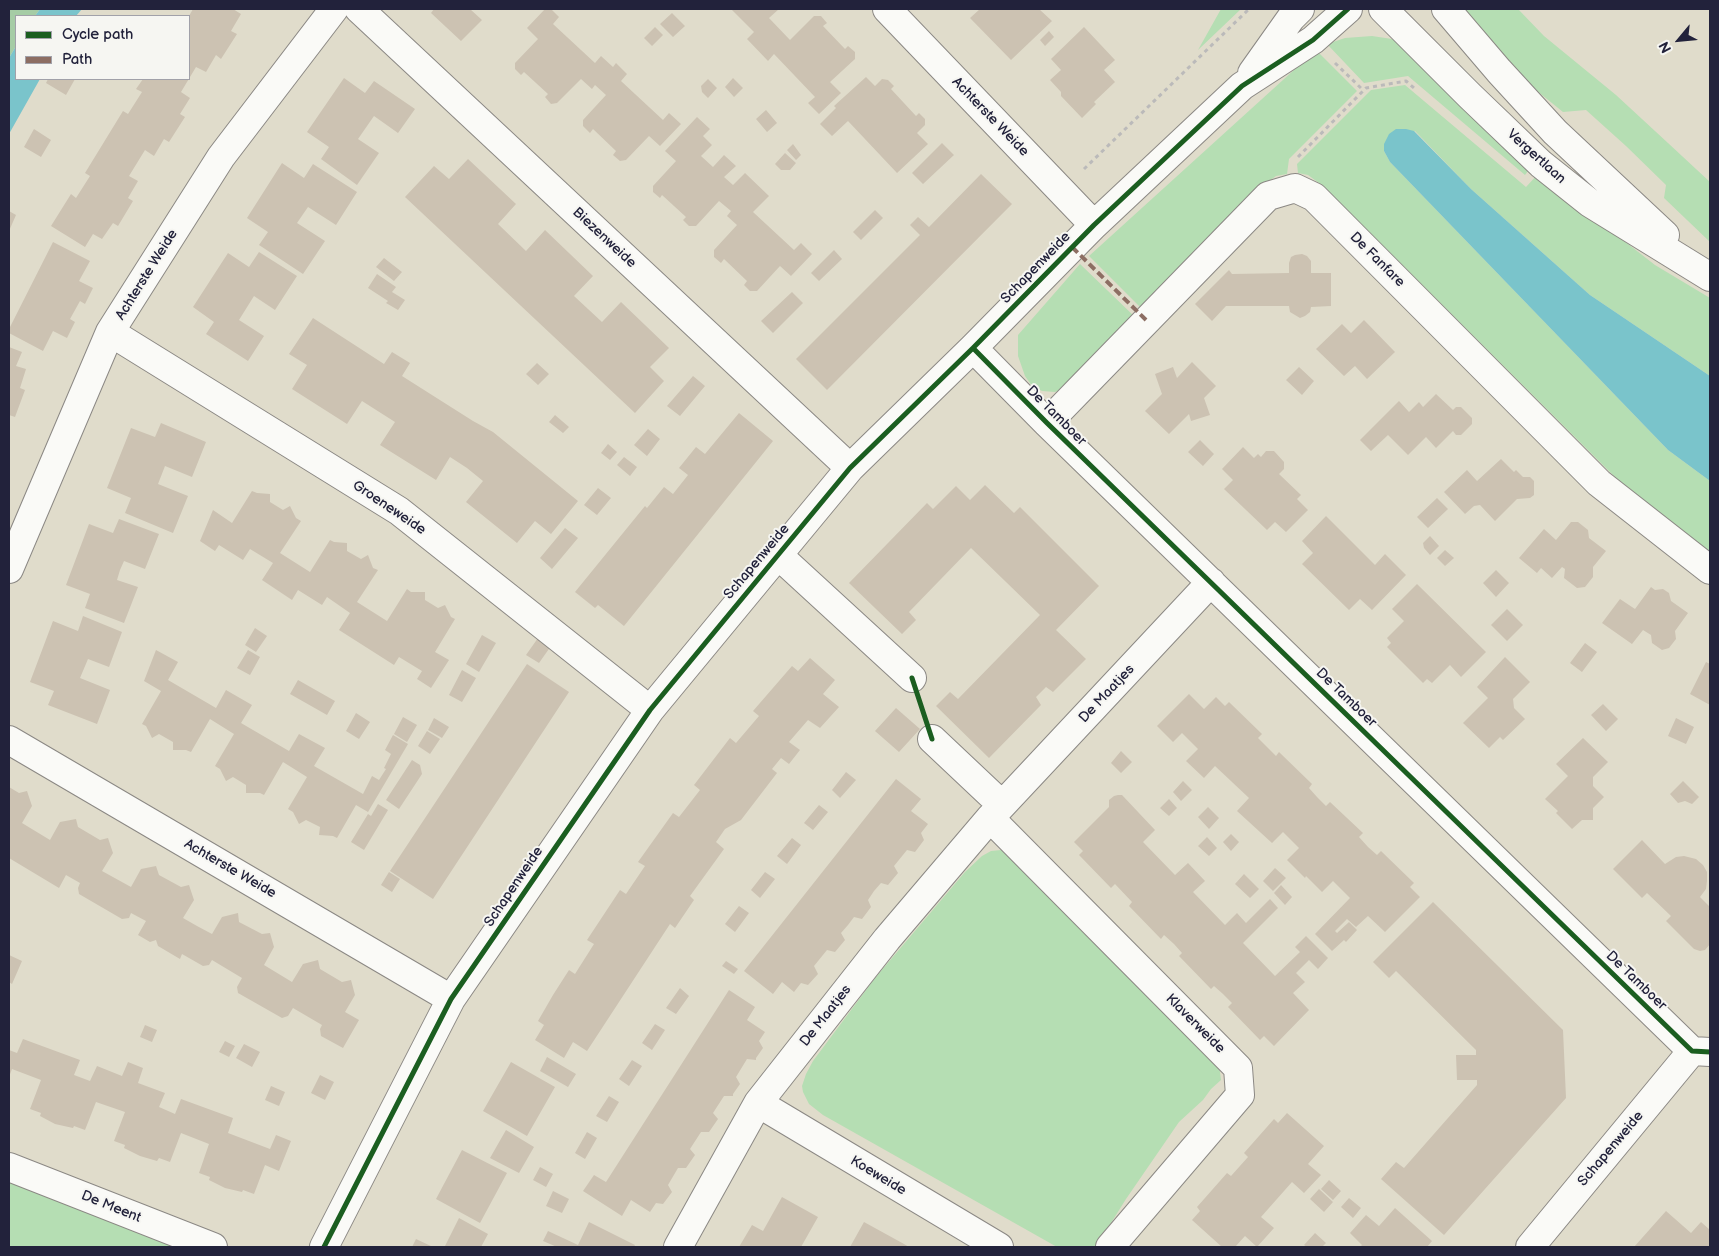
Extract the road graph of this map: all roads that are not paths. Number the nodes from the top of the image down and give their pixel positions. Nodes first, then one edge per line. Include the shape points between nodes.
1 (334, 9) edge
2 (359, 9) edge
3 (887, 9) edge
4 (1300, 9) edge
5 (1348, 9) edge
6 (1384, 9) edge
7 (1446, 9) edge
8 (1242, 86) junction
9 (1094, 225) junction
10 (1710, 277) edge
11 (110, 332) junction
12 (973, 348) junction
13 (1047, 423) junction
14 (850, 468) junction
15 (778, 555) junction
16 (9, 569) edge
17 (1710, 570) edge
18 (1211, 582) junction
19 (912, 678) dead end
20 (650, 710) junction
21 (932, 739) dead end
22 (9, 740) edge
23 (996, 812) junction
24 (451, 999) junction
25 (1701, 1052) edge
26 (758, 1104) junction
27 (9, 1167) edge
28 (213, 1247) edge
29 (324, 1247) edge
30 (678, 1247) edge
31 (999, 1247) edge
32 (1110, 1247) edge
33 (1530, 1247) edge

1 - 11 street, Achterste Weide via 221,157
2 - 14 street, Biezenweide
3 - 9 street, Achterste Weide
4 - 8 street, Schapenweide
5 - 8 street, Schapenweide via 1313,40
6 - 10 street, Vergertlaan via 1548,169 1590,203
7 - 10 street, Vergertlaan via 1555,132
8 - 9 street, Schapenweide
9 - 12 street, Schapenweide
11 - 16 street, Achterste Weide
11 - 20 street, Groeneweide via 399,511
12 - 13 street, De Tamboer
12 - 14 street, Schapenweide
13 - 17 street, De Fanfare via 1268,196 1295,188 1314,197 1599,483
13 - 18 street, De Tamboer
14 - 15 street, Schapenweide
15 - 19 street, Schapenweide
15 - 20 street, Schapenweide
18 - 23 street, De Maatjes
18 - 25 street, De Tamboer
20 - 24 street, Schapenweide
21 - 23 street
22 - 24 street, Achterste Weide
23 - 26 street, De Maatjes via 887,939
23 - 32 street, Klaverweide via 1238,1068 1240,1096
24 - 29 street, Schapenweide
25 - 33 street, Schapenweide
26 - 30 street, De Maatjes
26 - 31 street, Koeweide
27 - 28 street, De Meent

